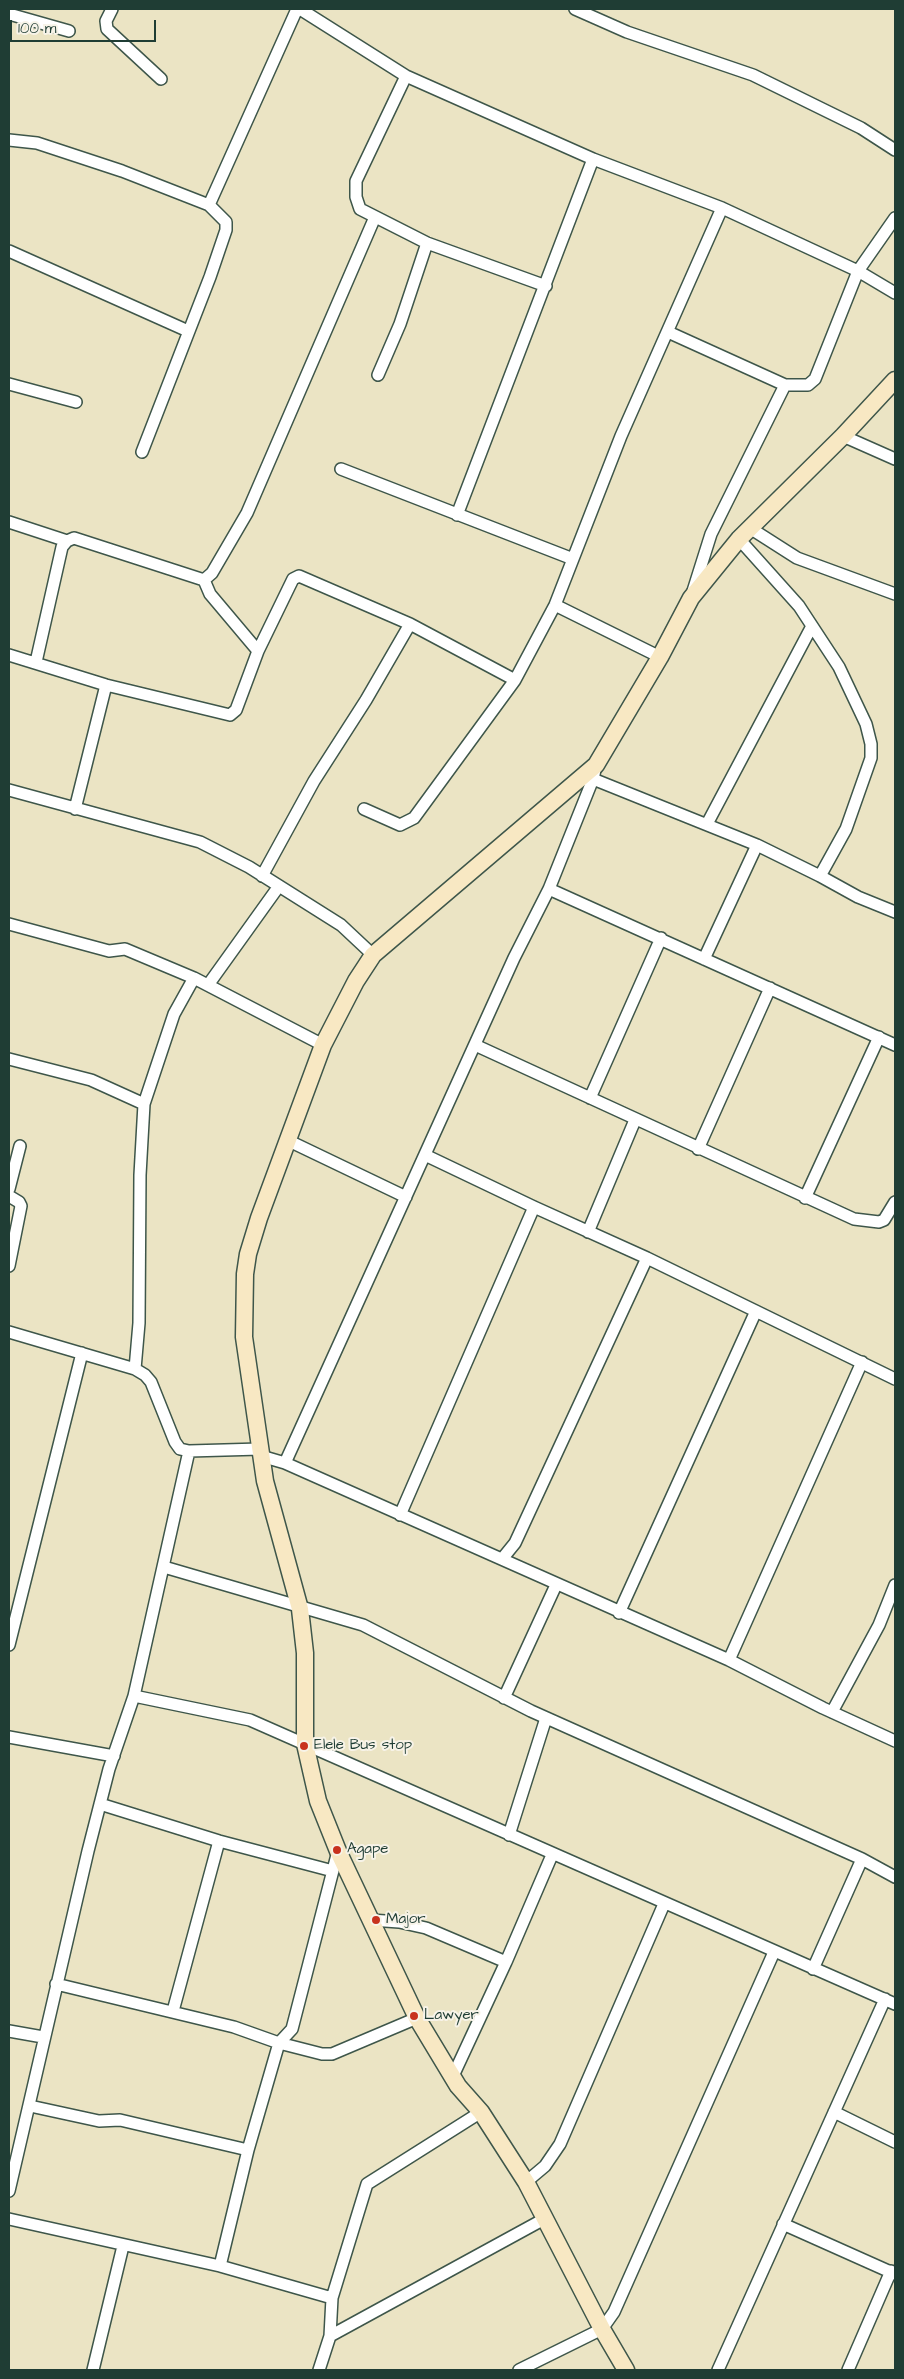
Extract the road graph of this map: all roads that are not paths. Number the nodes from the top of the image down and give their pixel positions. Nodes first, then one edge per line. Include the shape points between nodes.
1 (112, 9) edge
2 (299, 9) edge
3 (575, 9) edge
4 (9, 14) edge
5 (69, 31) dead end
6 (406, 76) junction
7 (161, 79) dead end
8 (9, 140) edge
9 (895, 150) edge
10 (593, 160) junction
11 (209, 205) junction
12 (722, 208) junction
13 (375, 217) junction
14 (895, 218) edge
15 (427, 242) junction
16 (9, 251) edge
17 (858, 271) junction
18 (546, 286) junction
19 (895, 293) edge
20 (188, 330) junction
21 (668, 332) junction
22 (378, 375) dead end
23 (895, 380) edge
24 (9, 384) edge
25 (785, 385) junction
26 (76, 402) dead end
27 (843, 436) junction
28 (142, 452) dead end
29 (895, 459) edge
30 (341, 469) dead end
31 (457, 515) junction
32 (9, 522) edge
33 (745, 534) junction
34 (67, 541) junction
35 (573, 559) junction
36 (204, 580) junction
37 (895, 594) edge
38 (690, 598) junction
39 (556, 605) junction
40 (410, 624) junction
41 (812, 626) junction
42 (258, 651) junction
43 (9, 655) edge
44 (660, 656) junction
45 (36, 662) junction
46 (515, 680) junction
47 (106, 685) junction
48 (595, 772) junction
49 (11, 790) edge
50 (9, 803) edge
51 (75, 809) junction
52 (364, 809) dead end
53 (707, 824) junction
54 (757, 845) junction
55 (262, 876) junction
56 (820, 876) junction
57 (279, 886) junction
58 (549, 889) junction
59 (895, 912) edge
60 (9, 924) edge
61 (661, 938) junction
62 (373, 955) junction
63 (704, 959) junction
64 (194, 978) junction
65 (208, 985) junction
66 (770, 988) junction
67 (879, 1037) junction
68 (323, 1045) junction
69 (475, 1045) junction
70 (895, 1045) edge
71 (9, 1059) edge
72 (590, 1098) junction
73 (144, 1104) junction
74 (635, 1120) junction
75 (287, 1140) junction
76 (20, 1146) dead end
77 (698, 1149) junction
78 (425, 1155) junction
79 (9, 1189) edge
80 (9, 1196) edge
81 (406, 1197) junction
82 (805, 1198) junction
83 (895, 1202) edge
84 (534, 1207) junction
85 (588, 1232) junction
86 (647, 1258) junction
87 (9, 1266) edge
88 (756, 1311) junction
89 (9, 1332) edge
90 (82, 1354) junction
91 (862, 1362) junction
92 (134, 1369) junction
93 (895, 1379) edge
94 (189, 1452) junction
95 (261, 1453) junction
96 (285, 1463) junction
97 (400, 1516) junction
98 (515, 1543) junction
99 (502, 1559) junction
100 (517, 1566) junction
101 (164, 1568) junction
102 (556, 1585) junction
103 (895, 1585) edge
104 (300, 1609) junction
105 (619, 1613) junction
106 (9, 1645) edge
107 (728, 1660) junction
108 (134, 1696) junction
109 (504, 1698) junction
110 (832, 1712) junction
111 (546, 1718) junction
112 (9, 1737) edge
113 (895, 1741) edge
114 (305, 1744) junction
115 (114, 1756) junction
116 (100, 1804) junction
117 (510, 1836) junction
118 (219, 1841) junction
119 (338, 1850) junction
120 (552, 1855) junction
121 (862, 1859) junction
122 (334, 1871) junction
123 (895, 1877) edge
124 (664, 1904) junction
125 (371, 1920) junction
126 (774, 1952) junction
127 (506, 1962) junction
128 (814, 1969) junction
129 (56, 1984) junction
130 (890, 2002) edge
131 (173, 2011) junction
132 (417, 2018) junction
133 (9, 2031) edge
134 (43, 2038) junction
135 (279, 2043) junction
136 (454, 2076) junction
137 (30, 2106) junction
138 (481, 2112) junction
139 (834, 2112) junction
140 (895, 2142) edge
141 (248, 2150) junction
142 (526, 2182) junction
143 (9, 2191) edge
144 (546, 2218) junction
145 (9, 2219) edge
146 (784, 2224) junction
147 (123, 2246) junction
148 (220, 2266) junction
149 (893, 2272) edge
150 (332, 2298) junction
151 (602, 2329) junction
152 (330, 2336) junction
153 (95, 2370) edge
154 (319, 2370) edge
155 (519, 2370) edge
156 (626, 2370) edge
157 (718, 2370) edge
158 (848, 2370) edge

1 - 7 street via 106,21 107,28
2 - 6 street
2 - 11 street
3 - 9 street via 627,32 753,75 862,128
4 - 5 street
6 - 10 street
6 - 13 street via 356,181 360,209
8 - 11 street via 37,143 74,155
10 - 12 street
10 - 18 street
11 - 20 street via 226,222 226,230
12 - 17 street
12 - 21 street
13 - 15 street
13 - 36 street via 247,513 212,573
14 - 17 street
15 - 18 street
15 - 22 street via 400,324
16 - 20 street
17 - 19 street
17 - 25 street via 815,379 808,385
18 - 31 street
20 - 28 street
21 - 25 street
21 - 35 street via 621,436
23 - 27 street
24 - 26 street
25 - 38 street via 711,534
27 - 29 street
27 - 33 street
30 - 31 street
31 - 35 street
32 - 34 street
33 - 37 street via 797,558
33 - 38 street
33 - 41 street
34 - 36 street via 74,538
34 - 45 street via 62,547
35 - 39 street
36 - 42 street via 210,594
38 - 44 street
39 - 44 street
39 - 46 street
40 - 42 street via 299,576 293,579
40 - 46 street
40 - 55 street via 314,781
41 - 53 street
41 - 56 street via 839,667 872,744 871,758 846,829
42 - 47 street via 236,710 230,716
43 - 45 street
44 - 48 street
45 - 47 street
46 - 52 street via 414,818 400,826
47 - 51 street
48 - 53 street
48 - 58 street
48 - 62 street
49 - 50 street
49 - 51 street
51 - 55 street via 200,842
53 - 54 street
54 - 56 street
54 - 63 street
55 - 57 street
56 - 59 street
57 - 62 street via 342,925
57 - 65 street
58 - 61 street
58 - 69 street
60 - 64 street via 109,951 125,949
61 - 63 street
61 - 72 street
62 - 68 street
63 - 66 street
64 - 65 street
64 - 73 street via 174,1014
65 - 68 street
66 - 67 street
66 - 77 street
67 - 70 street
67 - 82 street
68 - 75 street
69 - 72 street
69 - 78 street
71 - 73 street via 91,1080
72 - 74 street
73 - 92 street via 139,1323
74 - 77 street
74 - 85 street
75 - 81 street
75 - 95 street via 259,1218 245,1274 244,1336
76 - 79 street
77 - 82 street
78 - 81 street
78 - 84 street
80 - 87 street via 21,1206
81 - 96 street
82 - 83 street via 854,1219 875,1223 884,1220
84 - 85 street
84 - 97 street
85 - 86 street
86 - 88 street
86 - 98 street
88 - 91 street
88 - 105 street
89 - 90 street
90 - 92 street
90 - 106 street
91 - 93 street
91 - 107 street
92 - 94 street via 151,1382 175,1442 180,1449
94 - 95 street
94 - 101 street
95 - 96 street
95 - 104 street via 269,1500
96 - 97 street
97 - 99 street
98 - 99 street
98 - 100 street
99 - 100 street
100 - 102 street
101 - 104 street
101 - 108 street
102 - 105 street
102 - 109 street
103 - 110 street via 879,1625
104 - 109 street via 363,1626
104 - 114 street via 305,1653
105 - 107 street
107 - 110 street
108 - 114 street via 250,1720
108 - 115 street
109 - 111 street
110 - 113 street
111 - 117 street
111 - 121 street
112 - 115 street
114 - 117 street
114 - 119 street via 318,1801
115 - 116 street
116 - 118 street
116 - 129 street
117 - 120 street
118 - 122 street
118 - 131 street
119 - 122 street
119 - 125 street
120 - 124 street
120 - 127 street
121 - 123 street
121 - 128 street
122 - 135 street via 292,2029
124 - 126 street
124 - 142 street via 560,2144 545,2166
125 - 127 street via 426,1928
125 - 132 street
126 - 128 street
126 - 151 street via 614,2312
127 - 136 street
128 - 130 street
129 - 131 street
129 - 134 street
130 - 139 street
131 - 135 street
132 - 135 street via 332,2054
132 - 136 street
133 - 134 street
134 - 137 street
135 - 141 street
136 - 138 street via 458,2086
137 - 141 street via 99,2121 120,2120
137 - 143 street
138 - 142 street
138 - 150 street via 367,2184
139 - 140 street
139 - 146 street
141 - 148 street
142 - 144 street
144 - 151 street
144 - 152 street
145 - 147 street
146 - 149 street
146 - 157 street
147 - 148 street
147 - 153 street
148 - 150 street
149 - 158 street
150 - 152 street
151 - 155 street
151 - 156 street
152 - 154 street

